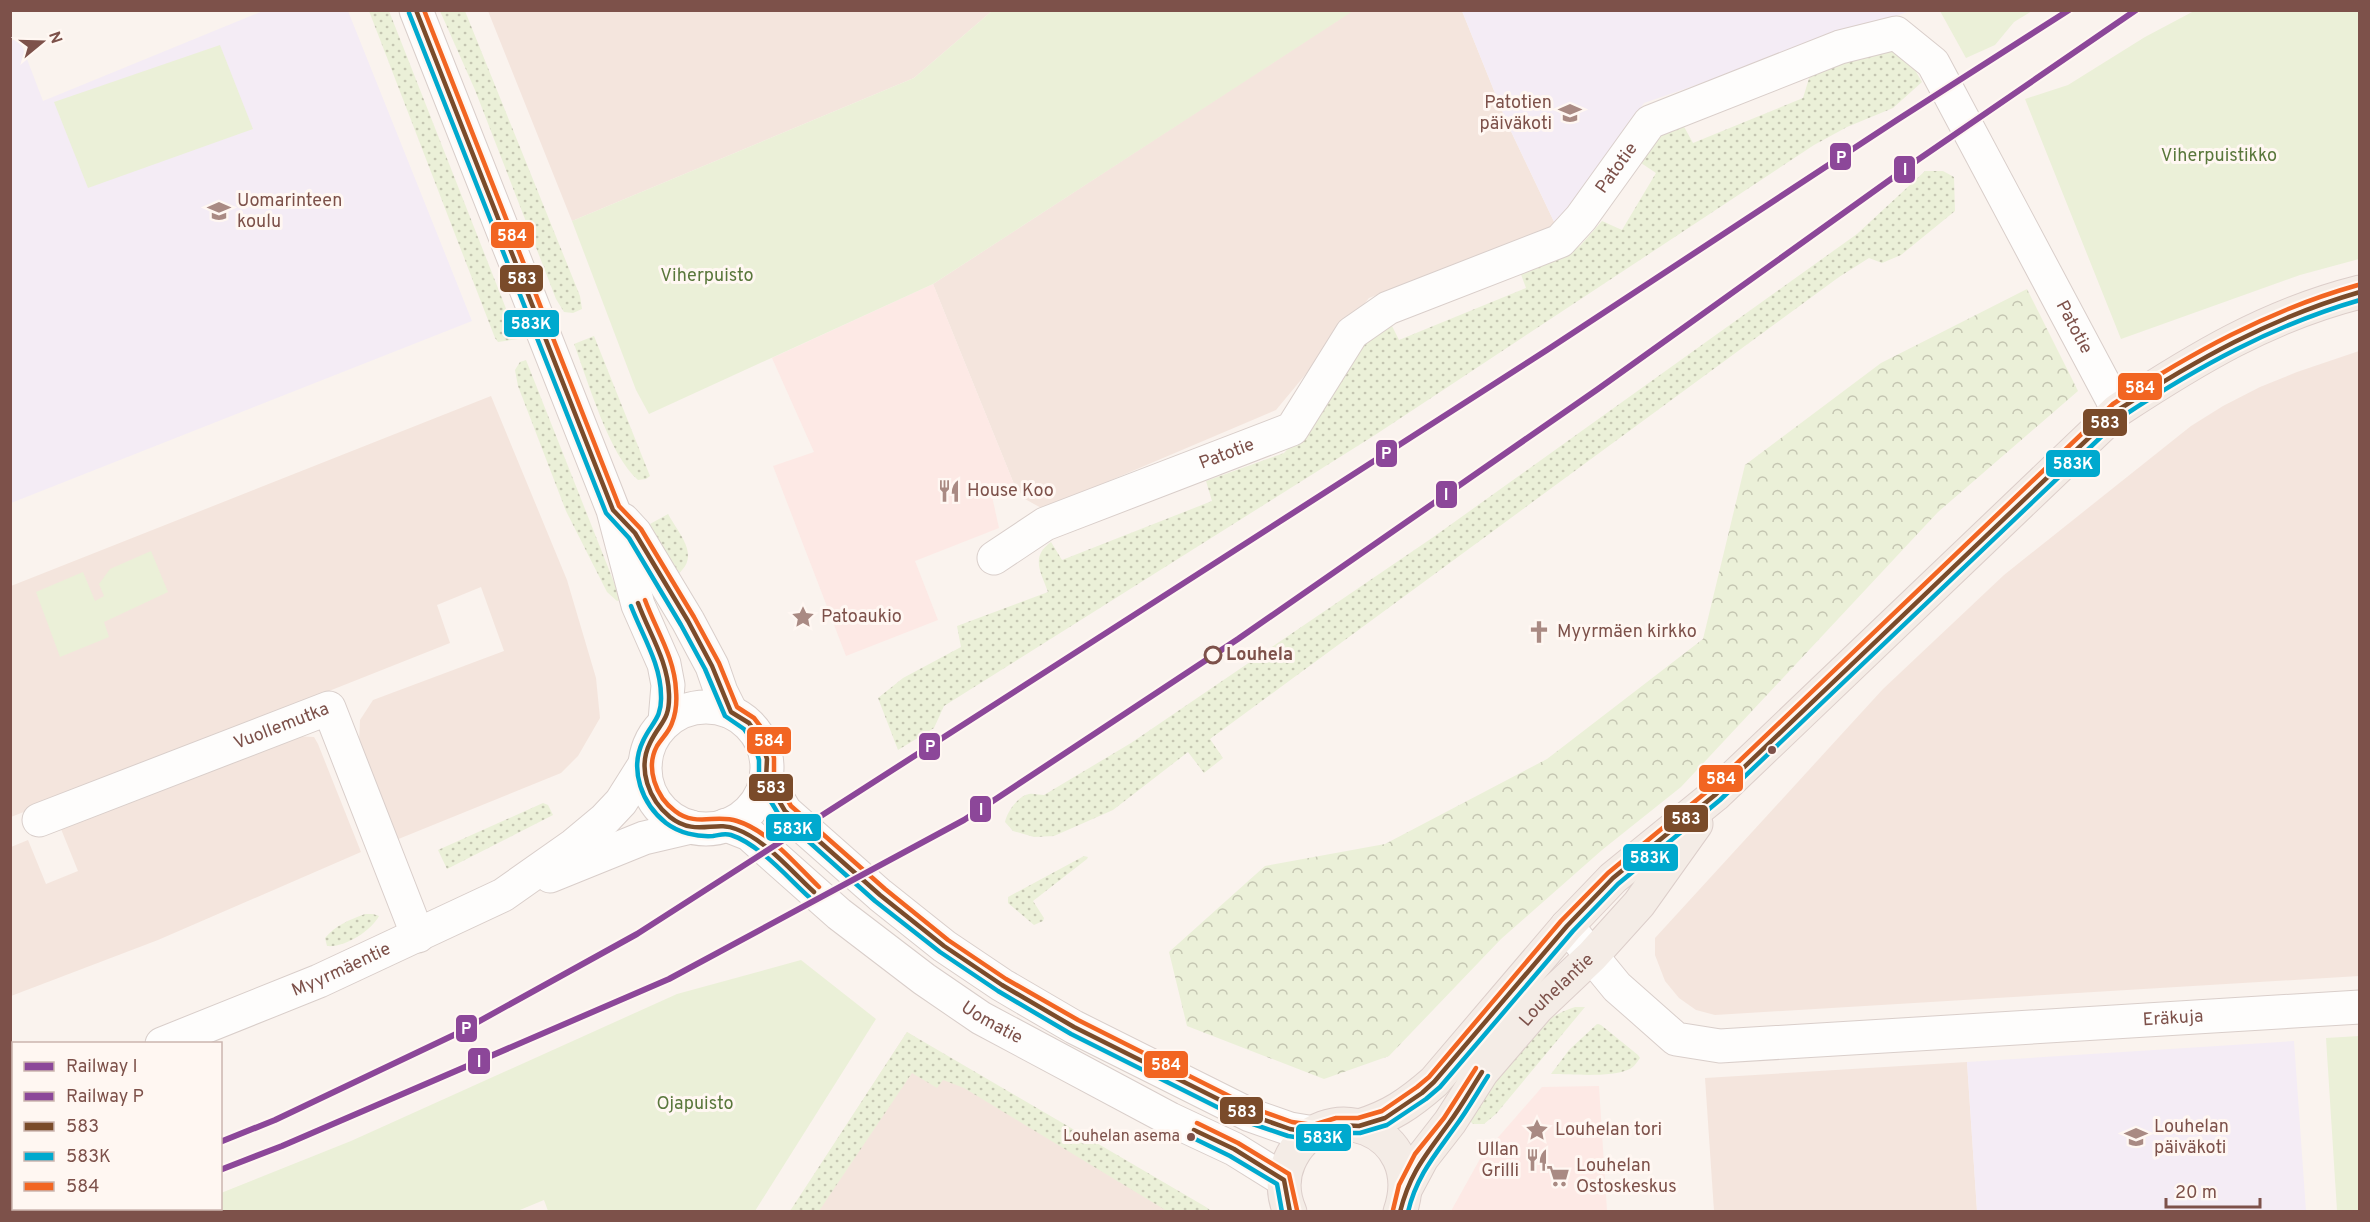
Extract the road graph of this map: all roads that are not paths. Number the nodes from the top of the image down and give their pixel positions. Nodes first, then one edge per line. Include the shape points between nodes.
1 (416, 10) edge
2 (2360, 292) edge
3 (2118, 410) junction
4 (613, 510) junction
5 (994, 558) dead end
6 (731, 712) junction
7 (665, 721) junction
8 (645, 764) junction
9 (766, 779) junction
10 (1715, 795) junction
11 (39, 820) dead end
12 (726, 825) junction
13 (691, 827) junction
14 (514, 888) junction
15 (1567, 926) junction
16 (418, 936) junction
17 (1592, 956) junction
18 (2360, 1007) edge
19 (167, 1042) edge
20 (1359, 1126) junction
21 (1314, 1132) junction
22 (1403, 1200) edge
23 (1287, 1203) edge

1 - 4 street
2 - 3 main road, Louhelantie via 2319,302 2267,323 2190,363
3 - 5 street, Patotie via 1934,63 1896,33 1840,47 1650,122 1560,241 1388,309 1352,333 1292,429 1045,524
3 - 10 main road, Louhelantie
4 - 6 street via 635,533 688,621
4 - 7 street via 638,605 664,664 668,685
6 - 7 street via 700,706 683,710
6 - 9 street via 749,723 760,740 767,759
7 - 8 street via 651,740
8 - 13 street via 646,782 657,804 672,819
8 - 14 street, Myyrmäentie via 621,802 604,820
9 - 12 street via 753,807
9 - 21 street, Uomatie via 785,811 880,895 944,946 1002,985 1074,1027 1250,1115 1290,1129
10 - 15 main road, Louhelantie via 1613,878
10 - 17 main road, Louhelantie via 1639,904
11 - 16 street, Vuollemutka via 329,708
12 - 13 street
12 - 23 street, Uomatie via 749,834 839,914 981,1018 1234,1149
13 - 14 street, Myyrmäentie via 644,838
14 - 16 street, Myyrmäentie
15 - 17 street, Eräkuja
15 - 20 main road, Louhelantie via 1434,1082 1385,1118
16 - 19 street, Myyrmäentie
17 - 18 street, Eräkuja via 1617,987 1676,1039 1720,1046
17 - 22 main road, Louhelantie via 1537,1008 1482,1072 1422,1158
20 - 21 main road, Louhelantie via 1338,1125
20 - 22 main road via 1381,1136 1394,1148 1403,1167
21 - 23 main road via 1292,1155

